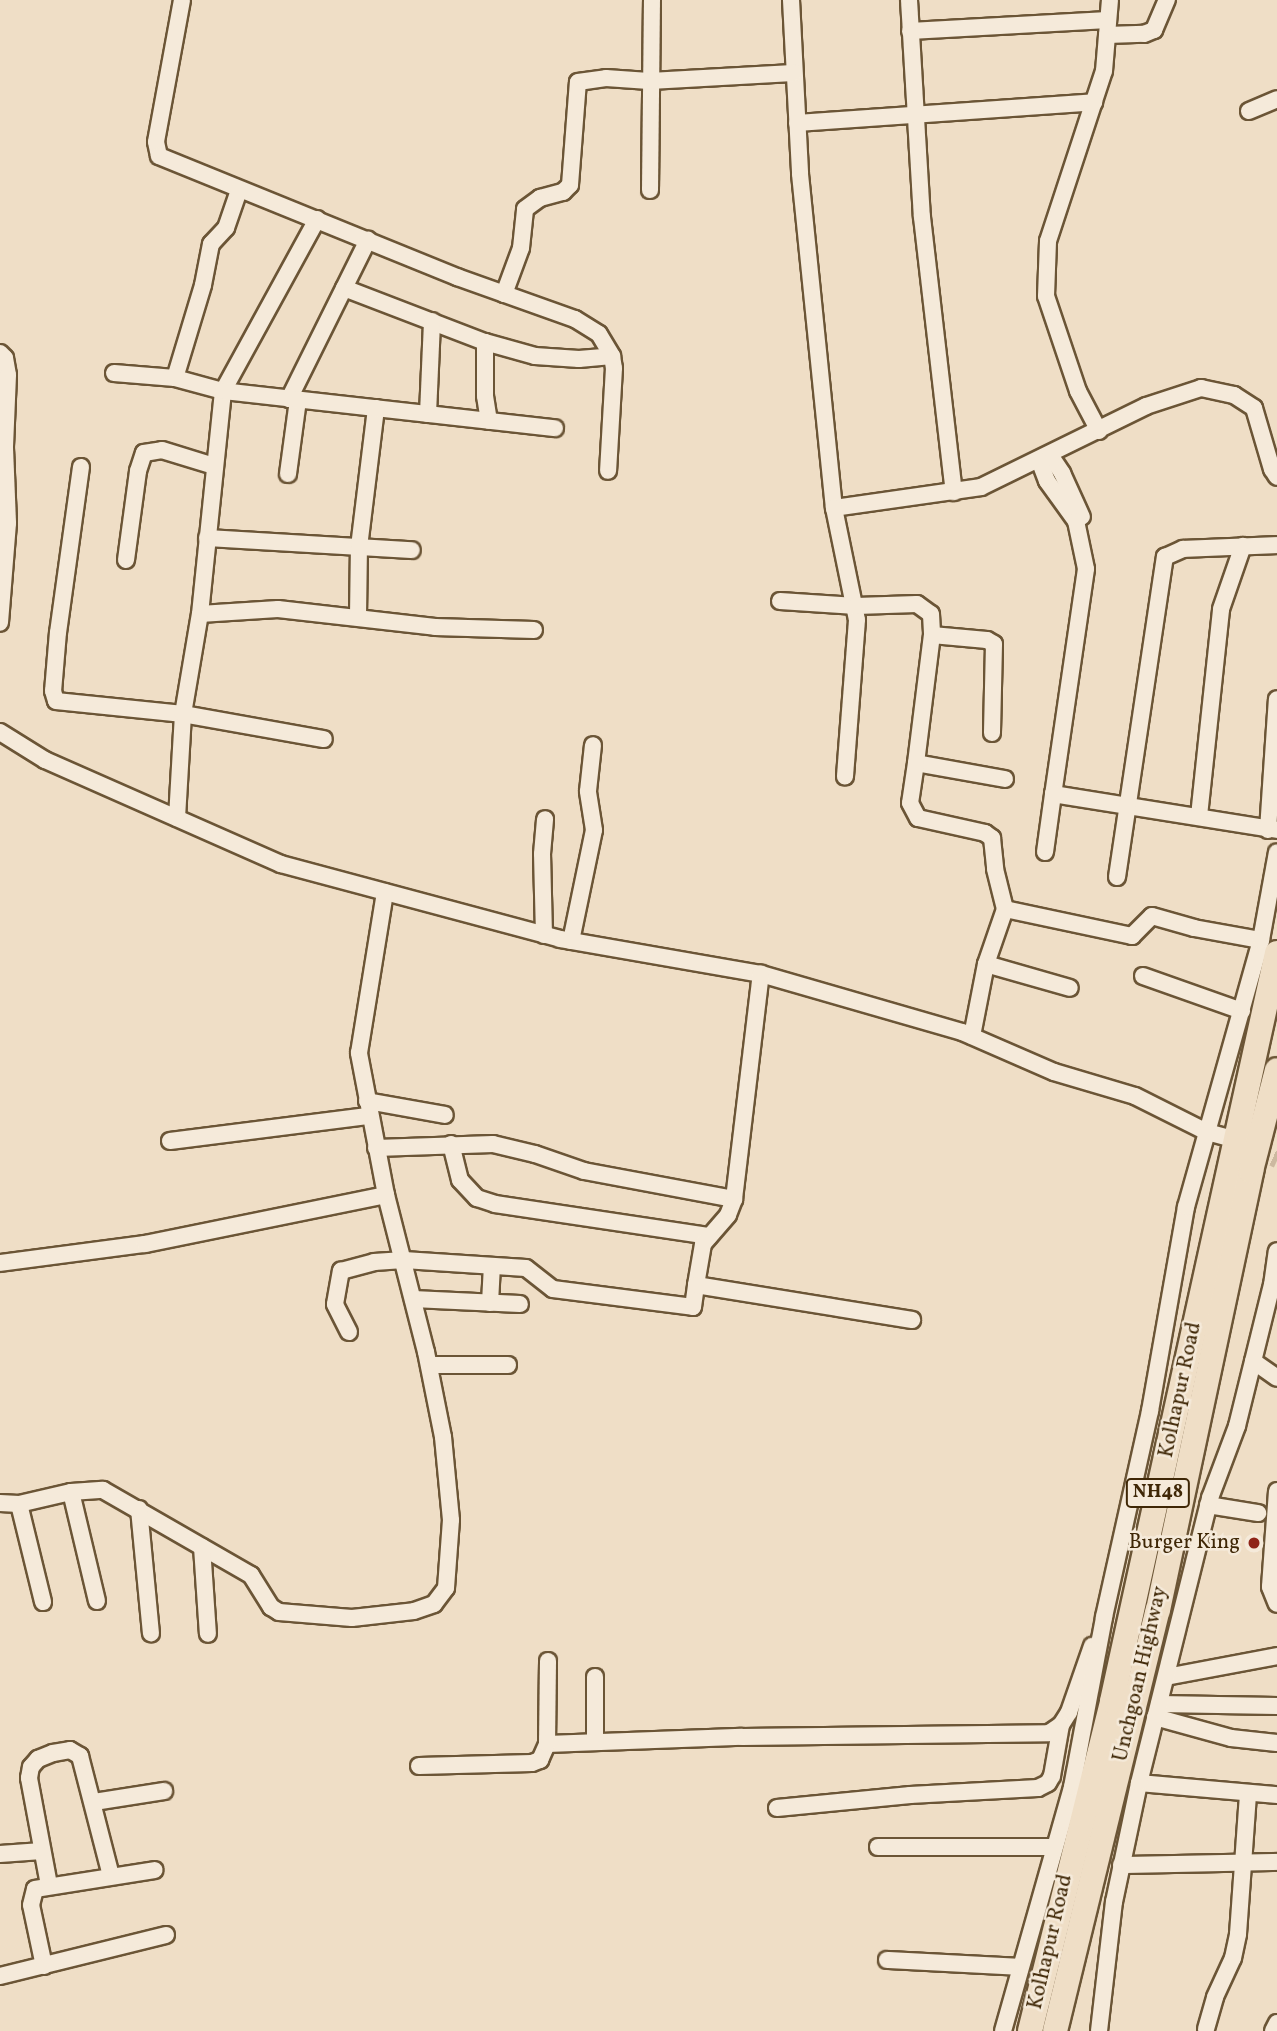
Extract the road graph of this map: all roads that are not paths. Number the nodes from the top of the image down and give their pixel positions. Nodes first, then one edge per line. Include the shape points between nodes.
1 (182, 0) edge
2 (652, 0) edge
3 (790, 0) edge
4 (909, 0) edge
5 (1110, 0) edge
6 (1167, 0) edge
7 (1107, 27) junction
8 (910, 31) junction
9 (794, 73) junction
10 (649, 81) junction
11 (1277, 99) edge
12 (1094, 102) junction
13 (1249, 111) dead end
14 (915, 114) junction
15 (797, 123) junction
16 (650, 190) dead end
17 (239, 191) junction
18 (317, 219) junction
19 (368, 240) junction
20 (344, 288) junction
21 (504, 294) junction
22 (432, 321) junction
23 (485, 342) junction
24 (0, 353) edge
25 (612, 356) junction
26 (114, 373) dead end
27 (175, 378) junction
28 (223, 391) junction
29 (293, 399) junction
30 (376, 408) junction
31 (428, 414) junction
32 (489, 421) junction
33 (555, 428) dead end
34 (1099, 431) junction
35 (3, 448) edge
36 (1044, 457) junction
37 (214, 466) junction
38 (81, 467) dead end
39 (608, 471) dead end
40 (288, 474) dead end
41 (1277, 477) edge
42 (954, 492) junction
43 (834, 508) junction
44 (207, 538) junction
45 (1277, 545) edge
46 (359, 547) junction
47 (1243, 547) junction
48 (412, 550) dead end
49 (126, 560) dead end
50 (780, 601) dead end
51 (856, 606) junction
52 (0, 613) edge
53 (200, 614) junction
54 (358, 616) junction
55 (0, 623) edge
56 (534, 629) dead end
57 (932, 635) junction
58 (1277, 699) edge
59 (183, 714) junction
60 (0, 732) edge
61 (992, 733) dead end
62 (324, 739) dead end
63 (593, 745) dead end
64 (916, 763) junction
65 (845, 777) dead end
66 (1005, 779) dead end
67 (1053, 794) junction
68 (1130, 805) junction
69 (1199, 816) junction
70 (177, 818) junction
71 (545, 820) dead end
72 (1273, 830) edge
73 (1045, 852) dead end
74 (1277, 852) edge
75 (1117, 877) dead end
76 (385, 892) junction
77 (1005, 909) junction
78 (544, 935) junction
79 (571, 941) junction
80 (1269, 946) edge
81 (986, 964) junction
82 (761, 974) junction
83 (1143, 976) dead end
84 (1070, 988) dead end
85 (1242, 1011) junction
86 (972, 1036) junction
87 (1277, 1070) edge
88 (368, 1109) junction
89 (445, 1115) dead end
90 (1207, 1132) junction
91 (1230, 1138) dead end
92 (170, 1142) dead end
93 (451, 1144) junction
94 (376, 1147) junction
95 (386, 1195) junction
96 (734, 1199) junction
97 (710, 1236) junction
98 (1277, 1251) edge
99 (404, 1260) junction
100 (0, 1263) edge
101 (492, 1266) junction
102 (696, 1285) junction
103 (413, 1299) junction
104 (490, 1303) junction
105 (520, 1304) dead end
106 (912, 1320) dead end
107 (349, 1332) dead end
108 (1253, 1361) junction
109 (508, 1364) dead end
110 (429, 1365) junction
111 (1277, 1378) edge
112 (1277, 1491) edge
113 (71, 1492) junction
114 (0, 1503) edge
115 (19, 1504) junction
116 (1208, 1505) junction
117 (139, 1509) junction
118 (1258, 1513) dead end
119 (202, 1547) junction
120 (97, 1601) dead end
121 (43, 1602) dead end
122 (1277, 1604) edge
123 (1104, 1617) junction
124 (151, 1633) dead end
125 (208, 1634) dead end
126 (1277, 1657) edge
127 (548, 1661) dead end
128 (594, 1677) dead end
129 (1166, 1677) junction
130 (1277, 1706) edge
131 (1157, 1711) junction
132 (1061, 1725) junction
133 (595, 1742) junction
134 (1277, 1743) edge
135 (547, 1744) junction
136 (419, 1766) dead end
137 (1139, 1783) junction
138 (163, 1791) dead end
139 (1248, 1793) junction
140 (1277, 1795) edge
141 (94, 1802) junction
142 (778, 1808) dead end
143 (878, 1847) dead end
144 (1054, 1847) junction
145 (42, 1851) junction
146 (0, 1854) edge
147 (1277, 1862) edge
148 (1243, 1864) junction
149 (1121, 1865) junction
150 (155, 1870) dead end
151 (111, 1876) junction
152 (49, 1885) junction
153 (166, 1935) dead end
154 (887, 1960) dead end
155 (44, 1966) junction
156 (1019, 1967) junction
157 (0, 1976) edge
158 (1277, 2022) edge
159 (1206, 2029) dead end
160 (1003, 2031) edge
161 (1030, 2031) edge
162 (1055, 2031) edge
163 (1099, 2031) edge
164 (1273, 2031) edge

1 - 17 street via 156,149 165,161
2 - 10 street
3 - 9 street
4 - 8 street
5 - 7 street
6 - 7 street via 1154,30 1144,34
7 - 8 street
7 - 12 street via 1104,71
8 - 14 street
9 - 10 street
9 - 15 street
10 - 16 street
10 - 21 street via 606,78 578,82 570,185 525,209 521,248
11 - 13 street
12 - 14 street
12 - 34 street via 1048,241 1046,296 1078,391
14 - 15 street
14 - 42 street via 922,218
15 - 43 street
17 - 18 street
17 - 27 street via 226,228 211,244
18 - 19 street
18 - 28 street
19 - 20 street
19 - 21 street
20 - 22 street
20 - 29 street
21 - 25 street via 575,319 599,334
22 - 23 street
22 - 31 street
23 - 25 street via 536,356
23 - 32 street
24 - 35 street via 8,375
25 - 39 street
26 - 27 street
27 - 28 street
28 - 29 street
28 - 37 street
29 - 30 street
29 - 40 street
30 - 31 street
30 - 46 street
31 - 32 street
32 - 33 street
34 - 36 street
34 - 41 street via 1146,406 1201,388 1234,395 1254,408
35 - 52 street via 8,523
36 - 42 street via 981,487
36 - 67 street via 1082,514 1086,582
37 - 44 street
37 - 49 street via 162,450 144,453
38 - 59 street via 58,632 55,701
42 - 43 street
43 - 51 street
44 - 46 street
44 - 53 street
45 - 47 street
46 - 48 street
46 - 54 street
47 - 68 street via 1176,550 1163,562
47 - 69 street via 1221,609
50 - 51 street
51 - 57 street via 923,606 931,614
51 - 65 street via 858,638
52 - 55 street
53 - 54 street via 278,609
53 - 59 street
54 - 56 street via 435,627
57 - 61 street via 995,644
57 - 64 street
58 - 72 street
59 - 62 street
59 - 70 street
60 - 70 street via 45,760
63 - 79 street via 588,791 594,830
64 - 66 street
64 - 77 street via 912,813 927,822 992,838
67 - 68 street
67 - 73 street
68 - 69 street
68 - 75 street
69 - 72 street
70 - 76 street via 281,864
71 - 78 street
74 - 80 street
76 - 78 street
76 - 88 street via 359,1053
77 - 80 street via 1132,936 1152,915
77 - 81 street
78 - 79 street
79 - 82 street
80 - 85 street
80 - 161 highway, Kolhapur Road / NH48 via 1112,1701
81 - 84 street
81 - 86 street
82 - 86 street
82 - 96 street
83 - 85 street
85 - 90 street
86 - 90 street via 1054,1072 1135,1096
87 - 162 highway, Unchgoan Highway / NH48 via 1143,1673
88 - 89 street
88 - 92 street
88 - 94 street
90 - 91 street
90 - 123 street via 1186,1207 1150,1411
93 - 94 street
93 - 96 street via 493,1144 584,1171
93 - 97 street via 460,1180 486,1201
94 - 95 street
95 - 99 street
95 - 100 street via 145,1244
96 - 97 street
97 - 102 street via 704,1244
98 - 108 street
99 - 101 street
99 - 103 street
99 - 107 street via 341,1271 335,1304
101 - 102 street via 526,1268 552,1289 693,1307
101 - 104 street
102 - 106 street
103 - 104 street
103 - 110 street
104 - 105 street
108 - 111 street
108 - 116 street via 1237,1426
109 - 110 street
110 - 119 street via 443,1437 451,1520 446,1588 434,1604 414,1611 352,1618 279,1612 251,1575
112 - 122 street via 1270,1587
113 - 115 street
113 - 117 street via 103,1490
113 - 120 street
114 - 115 street
115 - 121 street
116 - 118 street
116 - 129 street
117 - 119 street
117 - 124 street
119 - 125 street
123 - 132 street
123 - 144 street via 1072,1787
126 - 129 street
127 - 135 street
128 - 133 street
129 - 131 street
130 - 131 street
131 - 134 street via 1231,1738
131 - 137 street
132 - 133 street via 1049,1733
132 - 142 street via 1052,1776 1038,1788
133 - 135 street
135 - 136 street via 544,1754 532,1763
137 - 139 street
137 - 149 street
138 - 141 street
139 - 140 street
139 - 148 street
141 - 145 street via 80,1756 70,1750 38,1759 29,1778
141 - 151 street
143 - 144 street
144 - 156 street
145 - 146 street
145 - 152 street
147 - 148 street
148 - 149 street
148 - 159 street via 1233,1958
149 - 163 street
150 - 151 street
151 - 152 street
152 - 155 street via 31,1895
153 - 155 street
154 - 156 street
155 - 157 street
156 - 160 street
158 - 164 street

